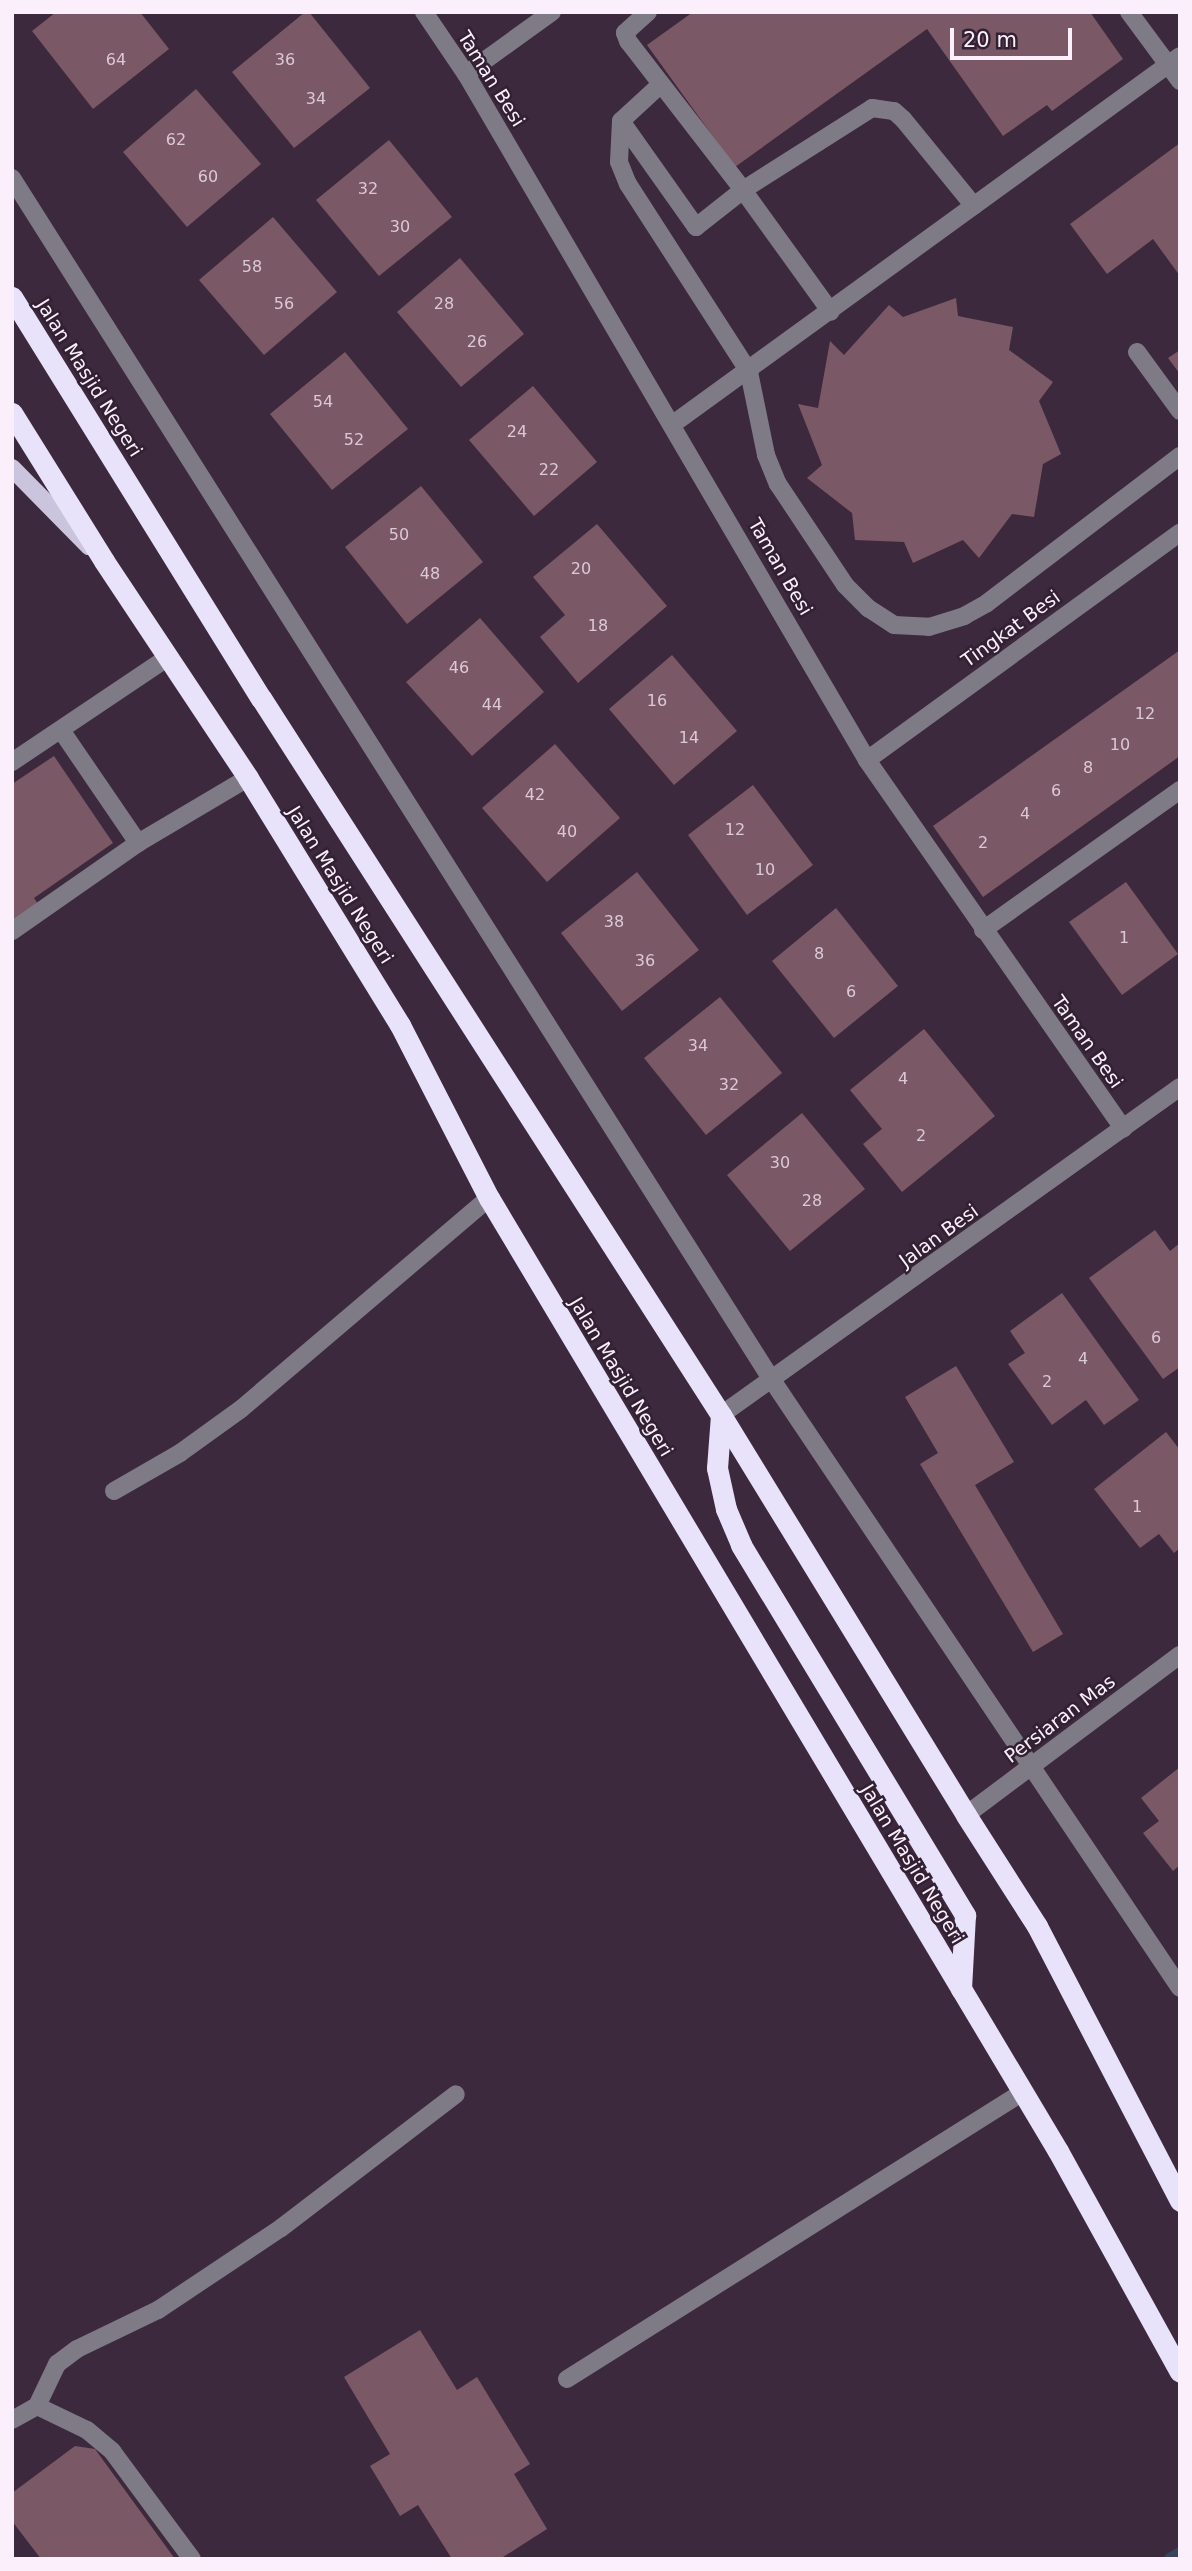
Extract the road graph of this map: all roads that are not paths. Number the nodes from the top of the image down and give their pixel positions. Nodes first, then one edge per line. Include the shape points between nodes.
1 (424, 12) edge
2 (552, 12) edge
3 (648, 12) edge
4 (1129, 12) edge
5 (1174, 60) edge
6 (466, 74) junction
7 (1180, 81) edge
8 (660, 85) junction
9 (621, 121) junction
10 (12, 178) edge
11 (743, 190) junction
12 (974, 206) junction
13 (12, 297) edge
14 (831, 312) junction
15 (1137, 352) dead end
16 (749, 372) junction
17 (1180, 411) edge
18 (12, 414) edge
19 (673, 424) junction
20 (1180, 456) edge
21 (12, 468) edge
22 (1180, 533) edge
23 (104, 561) junction
24 (166, 657) junction
25 (61, 730) junction
26 (867, 760) junction
27 (12, 762) edge
28 (248, 778) junction
29 (1180, 790) edge
30 (138, 843) junction
31 (983, 930) junction
32 (12, 931) edge
33 (1180, 1087) edge
34 (1123, 1129) junction
35 (489, 1198) junction
36 (772, 1380) junction
37 (722, 1415) junction
38 (114, 1491) dead end
39 (1180, 1655) edge
40 (1030, 1767) junction
41 (965, 1815) junction
42 (1180, 1988) edge
43 (961, 1989) junction
44 (1023, 2092) junction
45 (456, 2094) dead end
46 (1180, 2201) edge
47 (1180, 2372) edge
48 (567, 2379) dead end
49 (37, 2406) junction
50 (12, 2420) edge
51 (192, 2559) edge

1 - 6 street, Taman Besi
2 - 6 street
3 - 8 street via 625,33
4 - 5 street
5 - 7 street
5 - 12 street
6 - 19 street, Taman Besi
8 - 9 street
8 - 11 street
9 - 11 street via 696,227
9 - 16 street via 619,163 628,184
10 - 36 street
11 - 12 street via 862,112 884,108 903,119
11 - 14 street
12 - 14 street
13 - 37 highway, Jalan Masjid Negeri via 261,698
14 - 16 street
15 - 17 street
16 - 19 street
16 - 20 street via 766,455 778,484 845,585 894,625 929,628 987,603
18 - 23 highway, Jalan Masjid Negeri
19 - 26 street, Taman Besi
21 - 23 main road
22 - 26 street, Tingkat Besi
23 - 24 highway, Jalan Masjid Negeri
24 - 25 street
24 - 28 highway, Jalan Masjid Negeri
25 - 27 street
25 - 30 street
26 - 31 street, Taman Besi
28 - 30 street
28 - 35 highway, Jalan Masjid Negeri via 400,1025
29 - 31 street
30 - 32 street
31 - 34 street, Taman Besi
33 - 34 street, Jalan Besi
34 - 36 street, Jalan Besi
35 - 38 street via 241,1409 180,1453
35 - 43 highway, Jalan Masjid Negeri
36 - 37 street, Jalan Besi
36 - 40 street
37 - 41 highway, Jalan Masjid Negeri
37 - 43 highway via 717,1468 726,1509 736,1533 965,1915
39 - 40 street, Persiaran Mas
40 - 41 street, Persiaran Mas
40 - 42 street
41 - 46 highway, Jalan Masjid Negeri via 1037,1926
43 - 44 highway, Jalan Masjid Negeri
44 - 47 highway, Jalan Masjid Negeri
44 - 48 street
45 - 49 street via 281,2228 158,2310 77,2349 57,2364
49 - 50 street
49 - 51 street via 87,2430 112,2451

